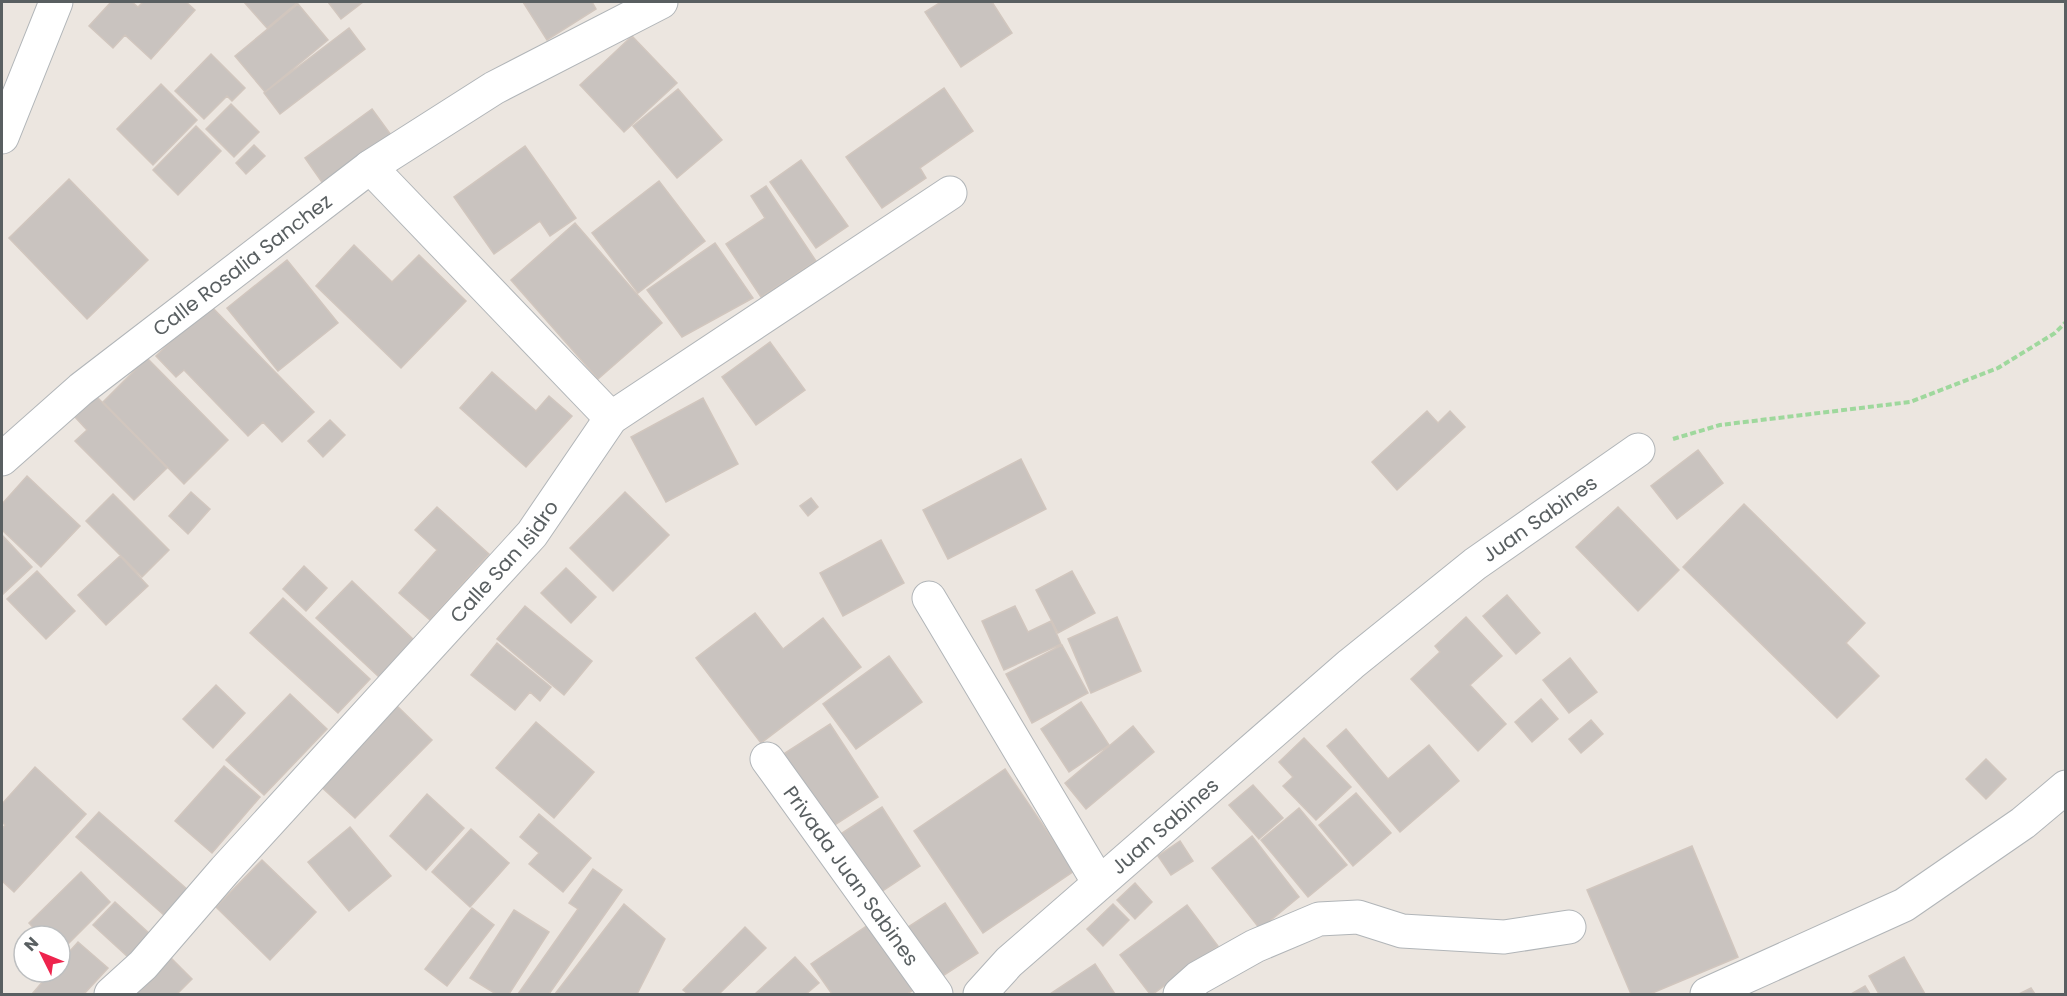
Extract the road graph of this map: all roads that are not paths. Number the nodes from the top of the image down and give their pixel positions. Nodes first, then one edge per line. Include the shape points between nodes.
1 (56, 2) edge
2 (661, 2) edge
3 (2, 137) edge
4 (370, 167) junction
5 (950, 193) dead end
6 (610, 418) junction
7 (1638, 450) road end
8 (2, 459) edge
9 (928, 598) dead end
10 (766, 759) dead end
11 (2066, 787) edge
12 (1099, 883) junction
13 (1569, 927) dead end
14 (111, 994) edge
15 (936, 994) edge
16 (980, 994) edge
17 (1180, 994) edge
18 (1707, 994) edge

1 - 3 street
2 - 4 street, Calle Rosalia Sanchez via 494,88
4 - 6 street
4 - 8 street, Calle Rosalia Sanchez via 81,389
5 - 6 street, Calle San Isidro
6 - 14 street, Calle San Isidro via 532,534 142,965
7 - 12 street, Juan Sabines via 1475,564 1351,664
9 - 12 street, Juan Sabines
10 - 15 street, Privada Juan Sabines
11 - 18 street via 2023,823 1904,905
12 - 16 street, Juan Sabines via 1009,962
13 - 17 street via 1504,937 1402,931 1358,917 1319,919 1255,946 1198,978

